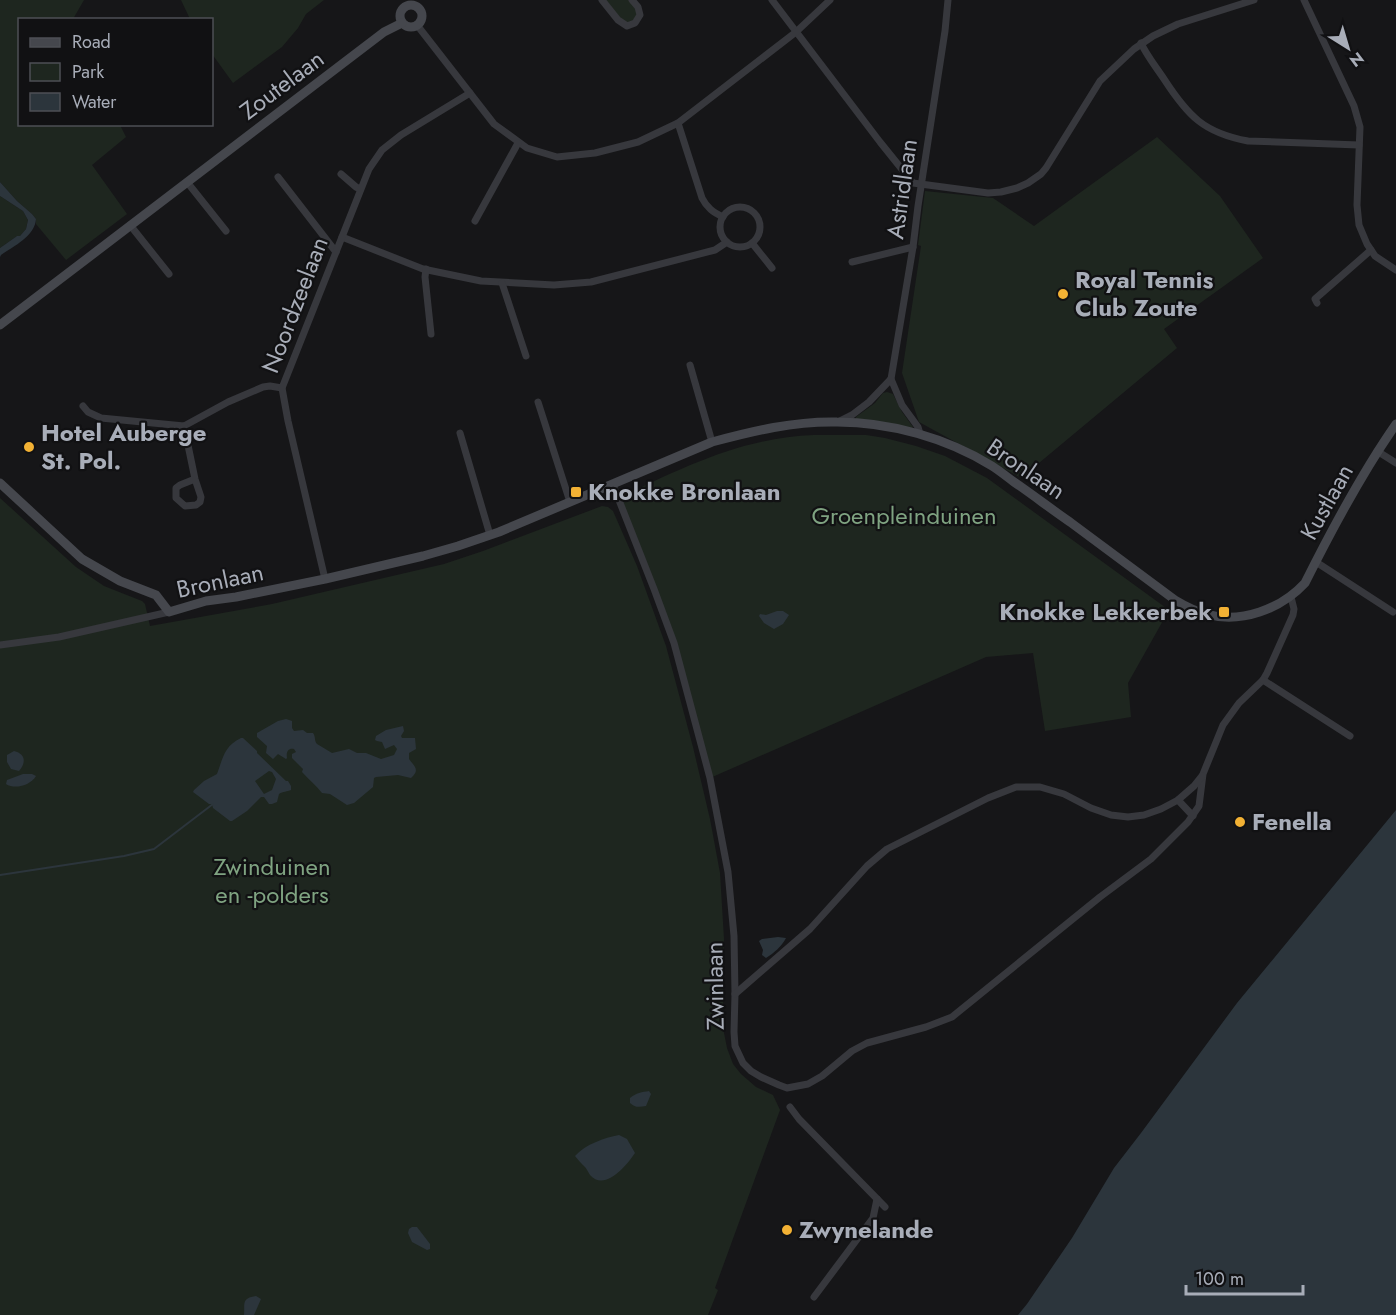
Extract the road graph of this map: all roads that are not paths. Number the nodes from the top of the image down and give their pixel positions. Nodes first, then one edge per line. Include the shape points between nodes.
1 (427, 0) edge
2 (602, 0) edge
3 (632, 0) edge
4 (772, 0) edge
5 (830, 0) edge
6 (1254, 0) edge
7 (1304, 0) edge
8 (949, 1) edge
9 (419, 9) junction
10 (402, 22) junction
11 (417, 25) junction
12 (796, 32) junction
13 (1141, 43) junction
14 (470, 93) junction
15 (678, 123) junction
16 (518, 143) junction
17 (1359, 145) junction
18 (341, 174) dead end
19 (278, 177) dead end
20 (187, 182) junction
21 (922, 184) junction
22 (360, 189) junction
23 (723, 218) junction
24 (475, 221) dead end
25 (130, 225) junction
26 (226, 231) dead end
27 (342, 237) junction
28 (727, 242) junction
29 (752, 243) junction
30 (913, 247) junction
31 (1371, 250) junction
32 (336, 252) junction
33 (852, 262) dead end
34 (772, 268) dead end
35 (426, 269) junction
36 (1396, 270) edge
37 (169, 274) dead end
38 (502, 283) junction
39 (1317, 303) dead end
40 (0, 325) edge
41 (431, 334) dead end
42 (526, 356) dead end
43 (690, 365) dead end
44 (891, 379) junction
45 (282, 388) junction
46 (538, 402) dead end
47 (83, 406) dead end
48 (838, 422) junction
49 (1396, 424) edge
50 (184, 426) junction
51 (460, 433) dead end
52 (920, 434) junction
53 (712, 442) junction
54 (1377, 451) junction
55 (1396, 463) edge
56 (195, 479) dead end
57 (0, 483) edge
58 (613, 485) junction
59 (570, 502) junction
60 (490, 536) junction
61 (1316, 562) junction
62 (325, 579) junction
63 (1291, 597) junction
64 (169, 612) junction
65 (1393, 612) dead end
66 (0, 645) edge
67 (1263, 680) junction
68 (1350, 736) dead end
69 (1203, 774) junction
70 (1178, 800) junction
71 (1193, 816) junction
72 (735, 994) junction
73 (790, 1107) dead end
74 (877, 1199) junction
75 (885, 1207) dead end
76 (814, 1297) dead end

1 - 9 street, Zoutelaan
2 - 3 street via 627,26 640,15
4 - 12 street
5 - 12 street
6 - 13 street via 1178,24
7 - 17 street via 1354,106 1360,127
8 - 21 street, Astridlaan
9 - 10 street, Zoutelaan via 412,5 404,7
9 - 11 street via 422,17
10 - 11 street via 409,27
10 - 20 street, Zoutelaan
11 - 14 street
12 - 15 street
12 - 21 street via 907,177
13 - 17 street via 1178,101 1212,130 1248,141
13 - 21 street via 1100,81 1046,168 1028,183 1017,189 988,193
14 - 16 street via 494,124
14 - 22 street, Noordzeelaan via 392,142 376,158
15 - 16 street via 638,142 596,153 557,157
15 - 23 street via 702,198 711,211
16 - 24 street
17 - 31 street via 1359,225
18 - 22 street
19 - 32 street
20 - 25 street, Zoutelaan
20 - 26 street
21 - 30 street, Astridlaan
22 - 27 street, Noordzeelaan
23 - 28 street via 720,231
23 - 29 street via 732,209 745,208 756,214 760,226
25 - 37 street
25 - 40 street, Zoutelaan
27 - 32 street, Noordzeelaan
27 - 35 street
28 - 29 street via 740,247
28 - 38 street via 715,250 591,282
29 - 34 street
30 - 33 street
30 - 44 street, Astridlaan
31 - 36 street
31 - 39 street via 1315,299
32 - 45 street, Noordzeelaan
35 - 38 street
35 - 41 street
38 - 42 street
43 - 53 street
44 - 48 street via 869,402
44 - 52 street
45 - 50 street via 263,387
45 - 62 street, Noordzeelaan
46 - 59 street
47 - 50 street via 101,418
48 - 52 street, Bronlaan
48 - 53 street, Bronlaan via 795,424
49 - 54 street, Kustlaan
50 - 56 street
51 - 60 street
52 - 63 street, Bronlaan via 993,466 1190,608 1207,615 1238,616 1268,609
53 - 58 street, Bronlaan
54 - 55 street
54 - 61 street, Kustlaan
57 - 64 street, Bronlaan via 82,559 110,576 156,595
58 - 59 street, Bronlaan
58 - 72 street, Zwinlaan via 674,643 710,778 728,872
59 - 60 street, Bronlaan
60 - 62 street, Bronlaan
61 - 63 street, Kustlaan via 1305,583
61 - 65 street
62 - 64 street, Bronlaan
63 - 67 street, Zwinlaan via 1293,615
64 - 66 street via 59,637
67 - 68 street
67 - 69 street, Zwinlaan via 1231,712
69 - 70 street
69 - 71 street, Zwinlaan via 1199,806
70 - 71 street
70 - 72 street via 1144,815 1128,817 1111,815 1040,787 1016,787 988,798 887,849 810,929
71 - 72 street, Zwinlaan via 1151,859 952,1017 867,1043 808,1084 779,1086 743,1063 735,1046
73 - 74 street
74 - 75 street
74 - 76 street via 873,1218

